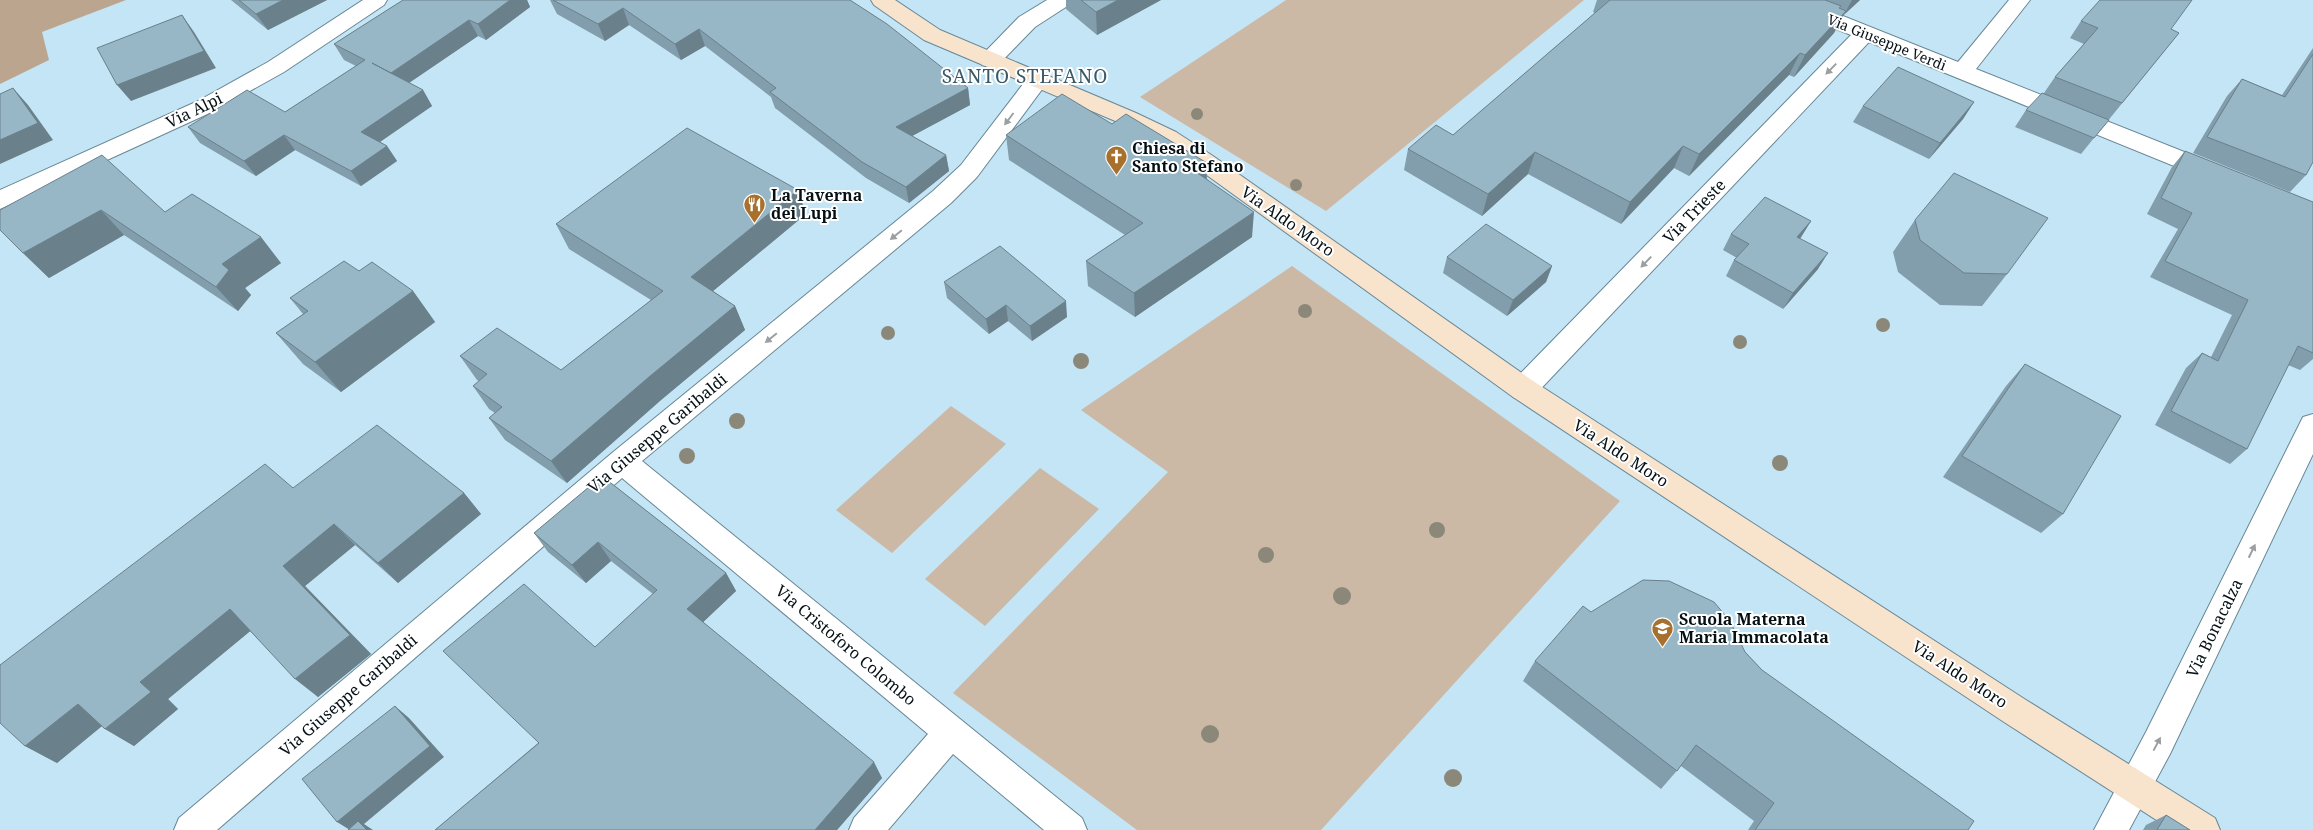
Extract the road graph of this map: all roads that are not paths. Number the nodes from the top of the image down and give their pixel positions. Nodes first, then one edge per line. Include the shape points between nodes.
1 (377, 0) edge
2 (881, 0) edge
3 (1062, 0) edge
4 (1784, 0) edge
5 (2020, 0) edge
6 (1865, 34) junction
7 (990, 60) junction
8 (1962, 71) junction
9 (1038, 80) junction
10 (2230, 180) edge
11 (0, 200) edge
12 (1524, 389) junction
13 (2313, 425) edge
14 (622, 461) junction
15 (951, 732) junction
16 (2133, 786) junction
17 (191, 830) edge
18 (866, 830) edge
19 (1070, 830) edge
20 (2111, 830) edge
21 (2203, 830) edge

1 - 11 street, Via Alpi via 276,67 206,106
2 - 7 street, Via Aldo Moro via 932,34
3 - 7 street via 1027,22
4 - 6 street, Via Giuseppe Verdi
5 - 8 street, Via Giuseppe Verdi
6 - 8 street, Via Giuseppe Verdi
6 -> 12 street, Via Trieste
7 - 9 street, Via Aldo Moro
8 - 10 street, Via Giuseppe Verdi
9 - 12 street, Via Aldo Moro via 1128,118 1175,143
9 -> 14 street, Via Giuseppe Garibaldi via 969,172 942,197
12 - 16 street, Via Aldo Moro
16 -> 13 street, Via Bonacalza via 2158,743
14 - 15 street, Via Cristoforo Colombo
14 - 17 street, Via Giuseppe Garibaldi
15 - 18 street
15 - 19 street, Via Cristoforo Colombo
16 - 20 street, Via Bonacalza
16 - 21 street, Via Aldo Moro

